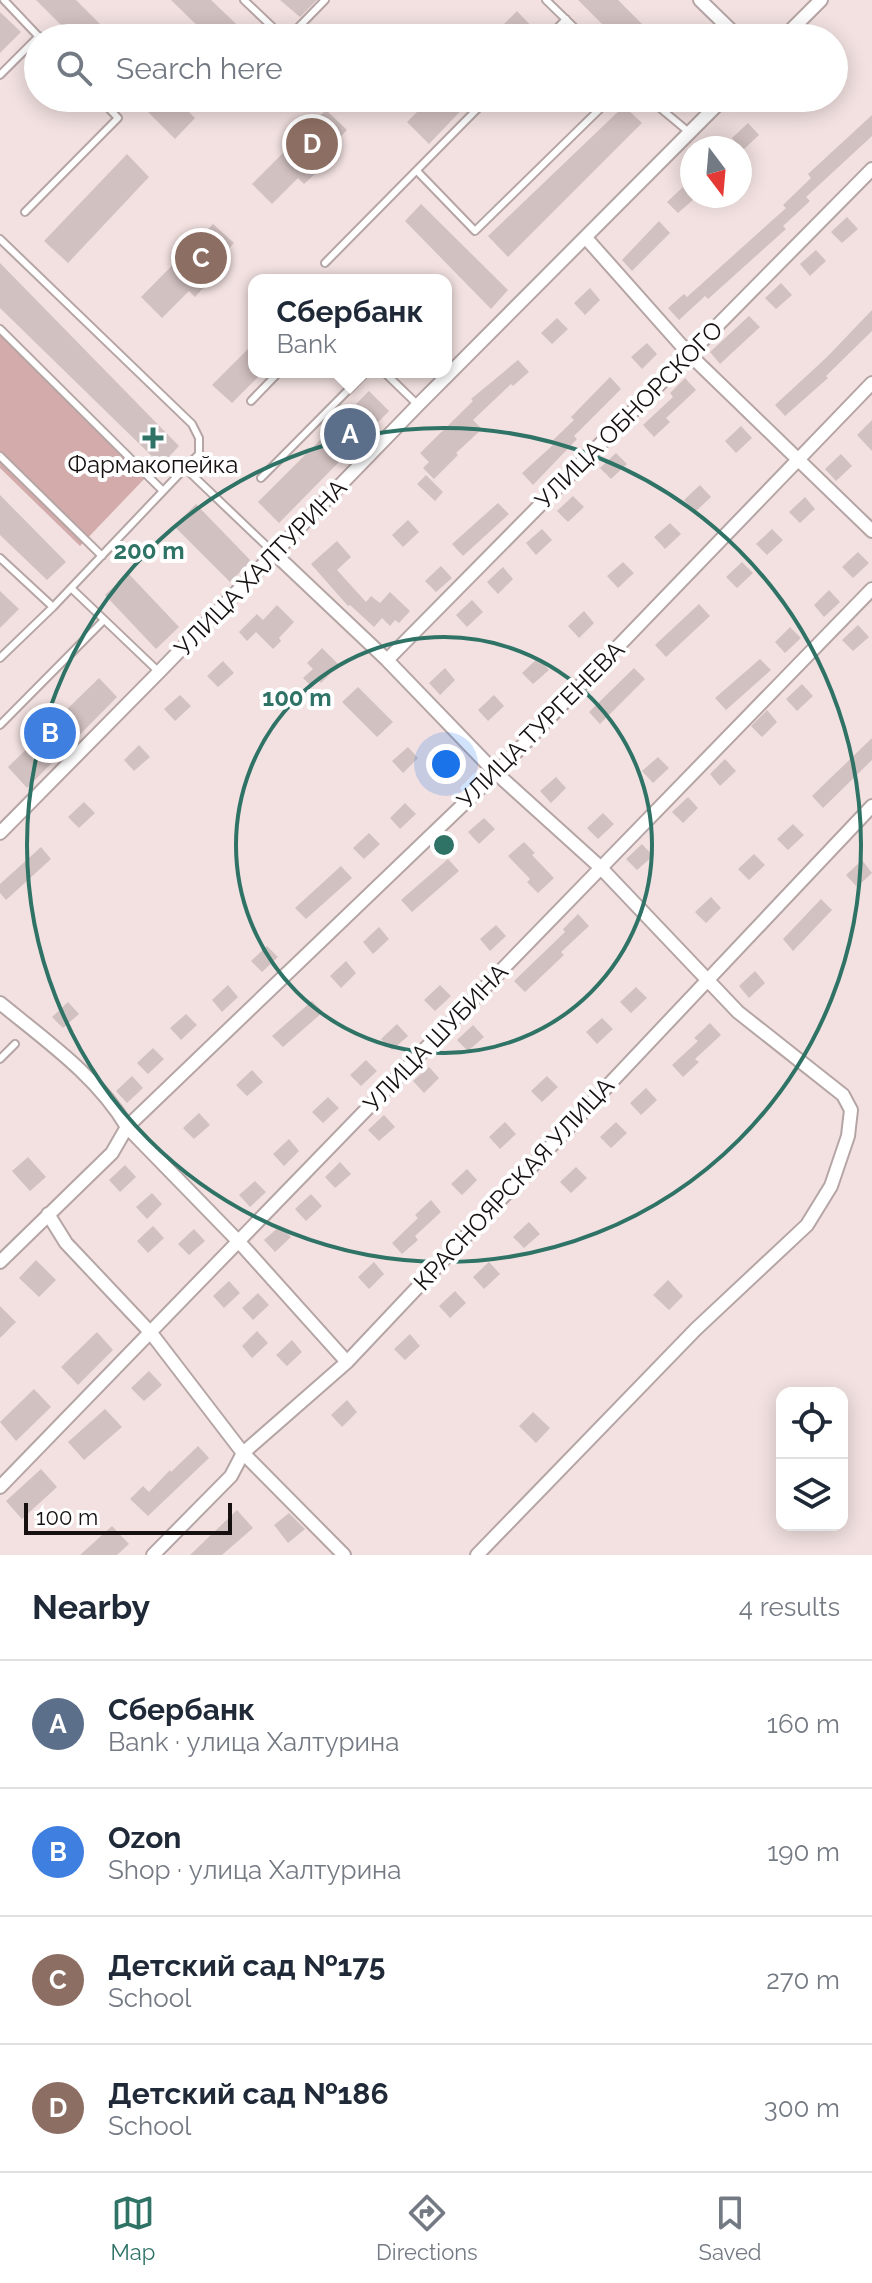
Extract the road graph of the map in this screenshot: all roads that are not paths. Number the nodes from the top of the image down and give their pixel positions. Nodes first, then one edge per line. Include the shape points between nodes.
1 (4, 0) edge
2 (244, 0) edge
3 (325, 0) edge
4 (546, 0) edge
5 (700, 0) edge
6 (821, 0) edge
7 (566, 19) junction
8 (27, 24) edge
9 (271, 24) edge
10 (300, 24) edge
11 (561, 24) edge
12 (571, 24) edge
13 (725, 24) edge
14 (797, 24) edge
15 (24, 52) edge
16 (0, 75) edge
17 (112, 112) edge
18 (474, 112) edge
19 (597, 112) edge
20 (665, 112) edge
21 (710, 112) edge
22 (690, 133) junction
23 (872, 169) edge
24 (417, 171) junction
25 (25, 212) dead end
26 (586, 238) junction
27 (0, 239) edge
28 (325, 263) dead end
29 (0, 329) edge
30 (689, 354) junction
31 (452, 371) edge
32 (273, 378) edge
33 (360, 378) edge
34 (390, 378) edge
35 (445, 378) edge
36 (872, 383) edge
37 (251, 401) dead end
38 (418, 405) junction
39 (0, 456) edge
40 (798, 460) junction
41 (185, 468) junction
42 (261, 478) dead end
43 (163, 491) junction
44 (872, 531) edge
45 (275, 554) junction
46 (102, 556) junction
47 (0, 558) edge
48 (71, 588) junction
49 (872, 589) edge
50 (53, 607) junction
51 (104, 620) junction
52 (0, 658) edge
53 (387, 660) junction
54 (159, 672) junction
55 (0, 725) edge
56 (496, 773) junction
57 (872, 806) edge
58 (2, 826) edge
59 (600, 867) junction
60 (707, 979) junction
61 (0, 1003) edge
62 (15, 1044) dead end
63 (0, 1059) edge
64 (127, 1127) junction
65 (48, 1214) junction
66 (240, 1243) junction
67 (0, 1262) edge
68 (151, 1333) junction
69 (347, 1362) junction
70 (243, 1453) junction
71 (0, 1487) edge
72 (153, 1555) edge
73 (344, 1555) edge
74 (477, 1555) edge

1 - 8 lane
2 - 9 lane
3 - 10 lane
4 - 7 lane
5 - 13 street
6 - 14 street
7 - 11 lane
7 - 12 lane
15 - 16 lane
17 - 25 lane via 118,118
18 - 24 lane
19 - 24 lane via 475,231
20 - 22 lane
21 - 22 street, УЛИЦА ХАЛТУРИНА
22 - 26 street, УЛИЦА ХАЛТУРИНА
23 - 30 street, УЛИЦА ОБНОРСКОГО
24 - 28 lane
26 - 30 street
26 - 31 street, УЛИЦА ХАЛТУРИНА
27 - 41 lane via 192,424 199,454
29 - 43 lane
30 - 40 street
30 - 53 street, УЛИЦА ОБНОРСКОГО
32 - 37 lane
33 - 42 lane
34 - 38 lane
35 - 38 street, УЛИЦА ХАЛТУРИНА
36 - 40 street, УЛИЦА ТУРГЕНЕВА
38 - 45 street, УЛИЦА ХАЛТУРИНА
39 - 46 lane
40 - 44 street
40 - 56 street, УЛИЦА ТУРГЕНЕВА
41 - 43 lane
41 - 45 lane
43 - 46 lane
45 - 53 street
45 - 54 street, УЛИЦА ХАЛТУРИНА
46 - 48 lane
47 - 50 lane
48 - 50 lane
48 - 51 lane
49 - 59 street, УЛИЦА ШУБИНА
50 - 52 lane
51 - 54 lane
51 - 55 lane
53 - 56 street
54 - 58 street, УЛИЦА ХАЛТУРИНА
56 - 59 street
56 - 64 street, УЛИЦА ТУРГЕНЕВА
57 - 60 street, КРАСНОЯРСКАЯ УЛИЦА
59 - 60 street
59 - 66 street, УЛИЦА ШУБИНА
60 - 69 street, КРАСНОЯРСКАЯ УЛИЦА
60 - 74 street via 738,1012 843,1095 851,1110 848,1136 831,1186 807,1225 696,1329
61 - 64 street via 83,1072
62 - 63 lane
64 - 65 street, УЛИЦА ТУРГЕНЕВА via 112,1153
64 - 66 street
65 - 67 street, УЛИЦА ТУРГЕНЕВА
65 - 68 street via 66,1243
66 - 68 street, УЛИЦА ШУБИНА
66 - 69 street
68 - 70 street
68 - 71 street, УЛИЦА ШУБИНА
69 - 70 street, КРАСНОЯРСКАЯ УЛИЦА
70 - 72 street, КРАСНОЯРСКАЯ УЛИЦА via 231,1476
70 - 73 street

